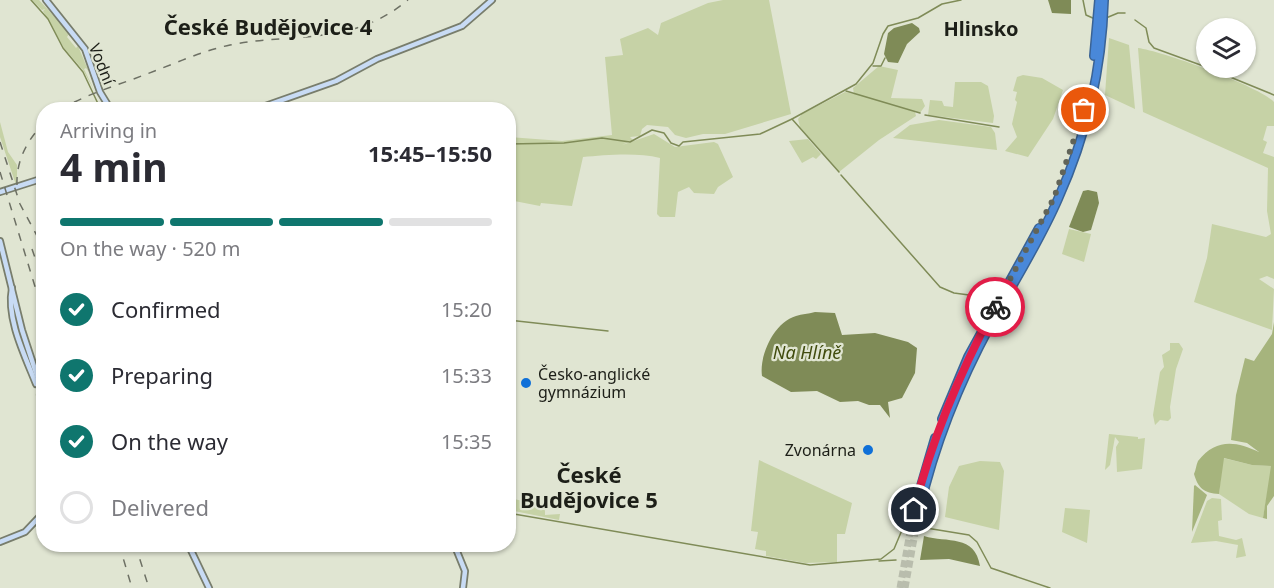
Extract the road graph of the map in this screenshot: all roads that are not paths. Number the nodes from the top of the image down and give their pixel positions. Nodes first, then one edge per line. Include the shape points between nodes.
1 (46, 0) edge
2 (492, 0) edge
3 (1099, 0) edge
4 (1104, 0) edge
5 (1100, 20) junction
6 (106, 102) edge
7 (277, 102) edge
8 (36, 181) edge
9 (0, 192) edge
10 (0, 242) edge
11 (12, 288) junction
12 (36, 374) edge
13 (36, 385) edge
14 (917, 511) tunnel mouth
15 (36, 521) edge
16 (0, 542) edge
17 (191, 552) edge
18 (457, 552) edge
19 (209, 588) edge
20 (464, 588) edge

1 - 6 main road, Vodní via 85,49
2 - 7 main road via 462,26 377,59 336,81
3 - 5 highway
4 - 5 highway
5 - 14 highway via 1088,96 1070,159 1054,198 953,391 931,450
8 - 9 main road
10 - 11 main road
11 - 12 main road
11 - 13 main road via 12,308
15 - 16 main road via 25,532
17 - 19 main road
18 - 20 main road via 464,568

